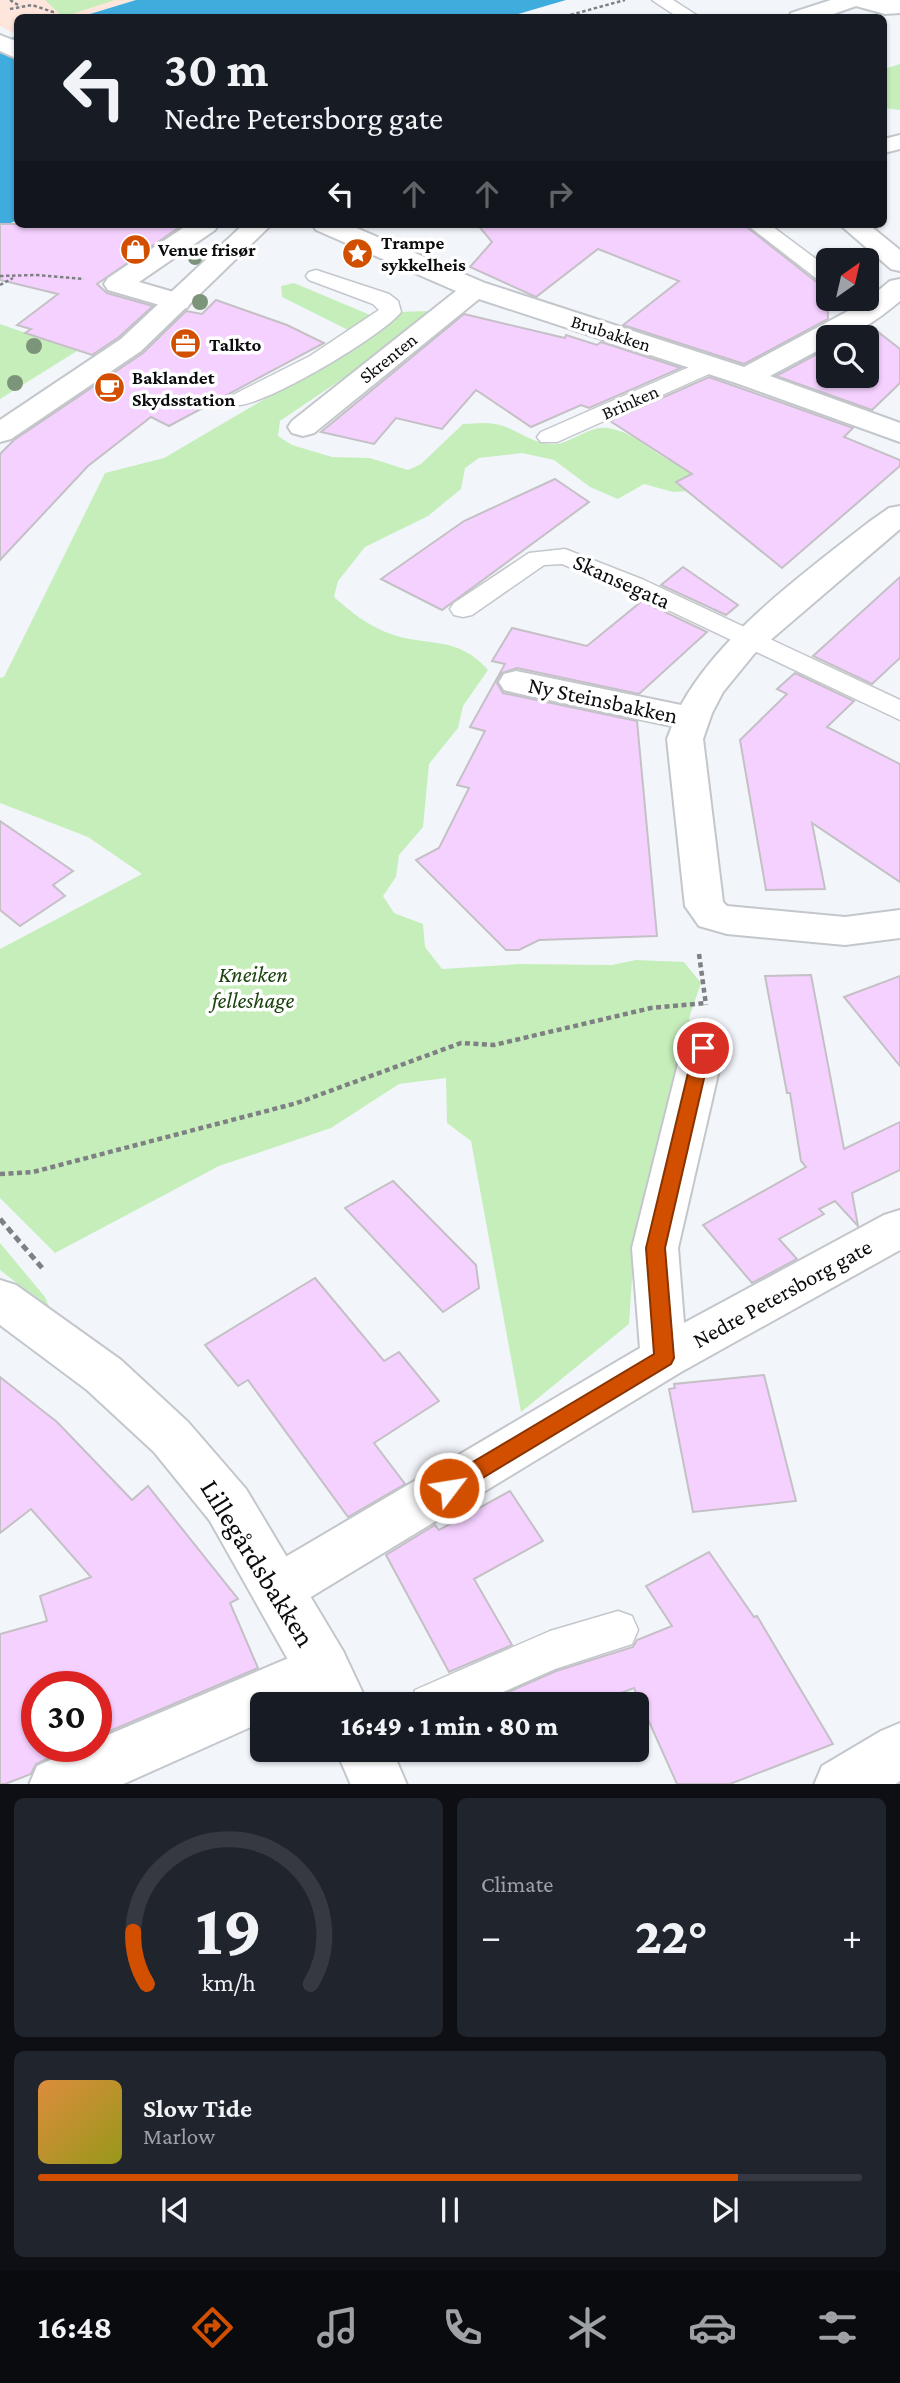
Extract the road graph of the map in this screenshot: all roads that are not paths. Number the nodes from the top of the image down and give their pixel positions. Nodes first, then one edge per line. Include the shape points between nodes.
1 (660, 0) edge
2 (855, 0) edge
3 (900, 6) edge
4 (686, 14) edge
5 (811, 14) edge
6 (200, 228) edge
7 (255, 228) edge
8 (334, 228) edge
9 (761, 228) edge
10 (857, 228) edge
11 (900, 262) edge
12 (816, 269) edge
13 (316, 275) dead end
14 (475, 289) junction
15 (883, 300) edge
16 (177, 302) junction
17 (710, 365) junction
18 (746, 377) junction
19 (240, 400) dead end
20 (303, 427) dead end
21 (0, 433) edge
22 (900, 433) edge
23 (550, 437) dead end
24 (900, 515) edge
25 (464, 609) dead end
26 (748, 639) junction
27 (516, 682) dead end
28 (900, 711) edge
29 (690, 718) junction
30 (900, 924) edge
31 (703, 1048) road end
32 (900, 1228) edge
33 (0, 1299) edge
34 (664, 1358) junction
35 (278, 1588) junction
36 (618, 1630) dead end
37 (332, 1687) edge
38 (455, 1692) edge
39 (900, 1750) edge
40 (369, 1762) edge
41 (56, 1784) edge
42 (380, 1784) edge
43 (841, 1784) edge

1 - 4 lane
2 - 3 street
2 - 5 street
6 - 16 street via 112,282
7 - 16 street
8 - 14 street, Brubakken
9 - 12 lane
10 - 11 street
13 - 19 lane via 381,299 390,312 365,331
14 - 17 street, Brubakken
14 - 20 street, Skrenten
15 - 18 street
16 - 21 street via 131,345
17 - 18 street, Brubakken
17 - 23 lane, Brinken
18 - 22 street, Brubakken
24 - 26 street
25 - 26 lane, Skansegata via 538,558 565,556
26 - 28 lane, Skansegata
26 - 29 street
27 - 29 street, Ny Steinsbakken
29 - 30 street via 685,738 704,906 713,916 845,931
31 - 34 street, Nedre Petersborg gate via 656,1248
32 - 34 street, Nedre Petersborg gate
33 - 35 street, Lillegårdsbakken via 104,1375 171,1437 228,1505
34 - 35 street, Nedre Petersborg gate
35 - 37 street, Lillegårdsbakken
36 - 38 lane via 550,1651
37 - 41 street
39 - 43 street
40 - 42 street

